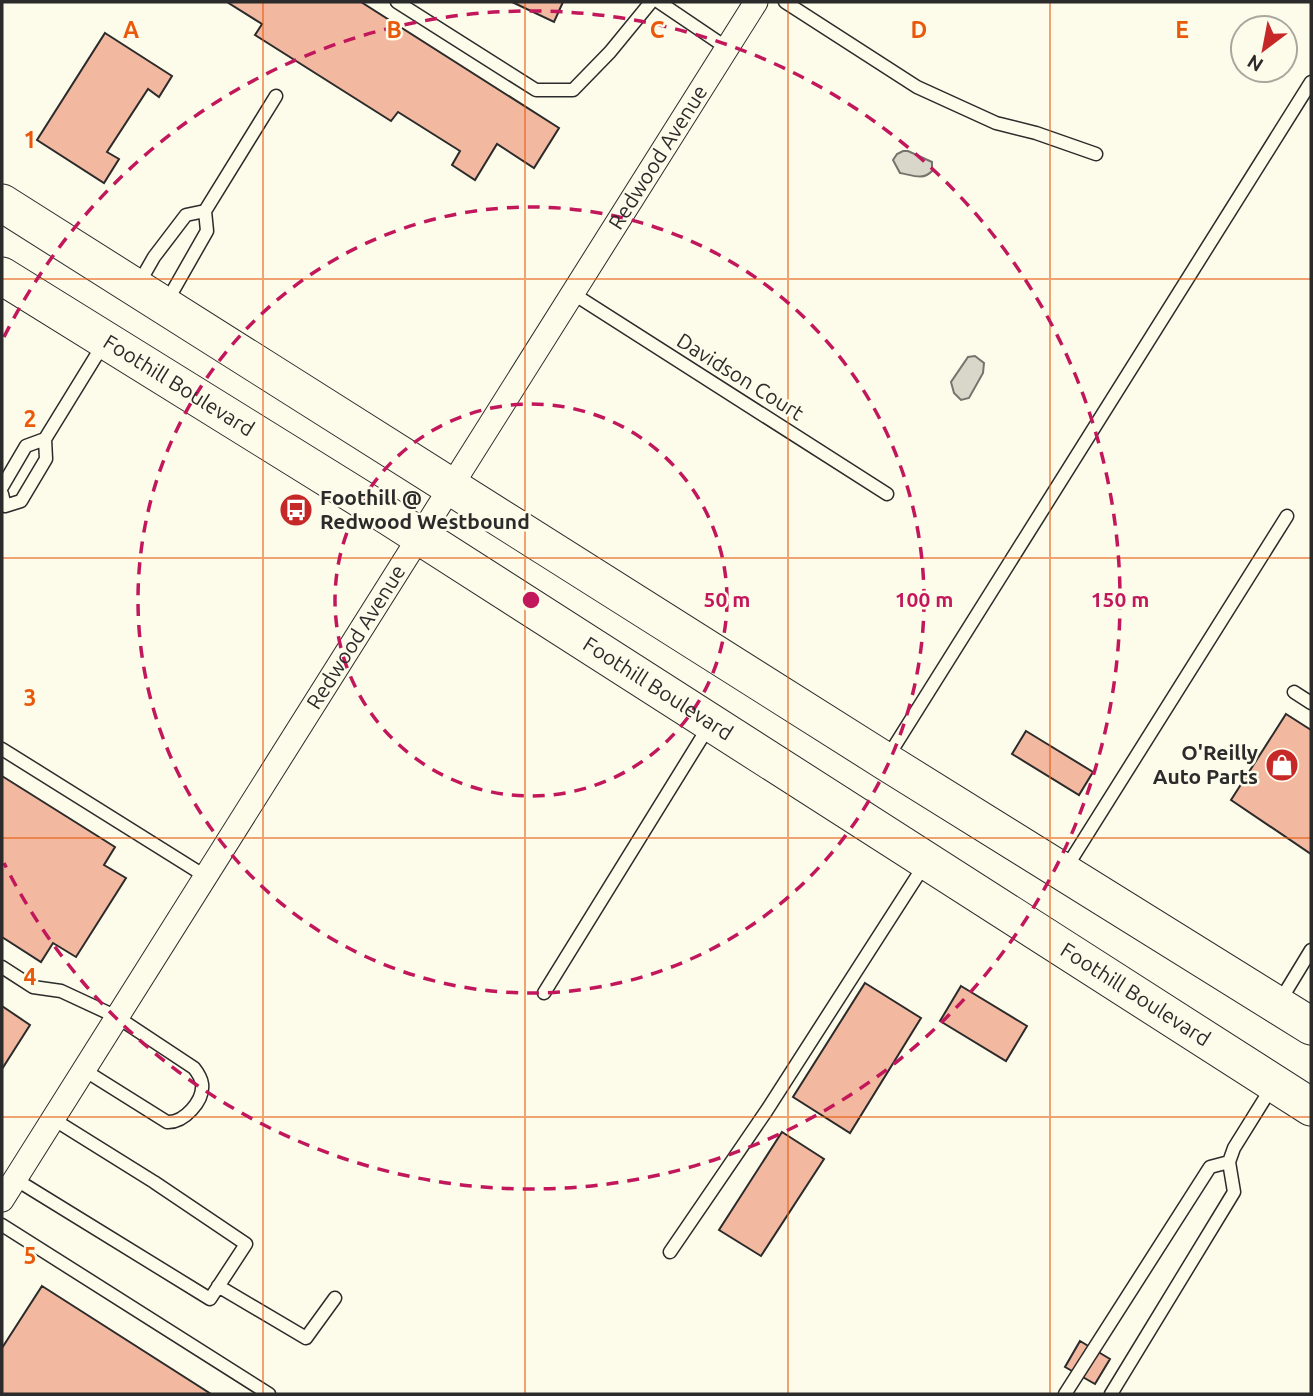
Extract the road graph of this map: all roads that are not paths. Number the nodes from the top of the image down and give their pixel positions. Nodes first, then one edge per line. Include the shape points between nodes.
1 (397, 2) edge
2 (651, 2) edge
3 (659, 2) edge
4 (756, 2) edge
5 (785, 2) edge
6 (727, 48) junction
7 (1311, 82) edge
8 (276, 96) dead end
9 (1096, 154) dead end
10 (2, 203) edge
11 (205, 211) junction
12 (2, 276) edge
13 (572, 293) junction
14 (150, 297) junction
15 (106, 340) junction
16 (45, 439) junction
17 (451, 485) junction
18 (2, 487) edge
19 (887, 494) dead end
20 (3, 503) edge
21 (1287, 516) dead end
22 (419, 536) junction
23 (1294, 692) dead end
24 (1311, 703) edge
25 (711, 723) junction
26 (2, 749) edge
27 (885, 761) junction
28 (927, 861) junction
29 (1064, 872) junction
30 (205, 876) junction
31 (1311, 950) edge
32 (2, 967) edge
33 (544, 993) dead end
34 (1278, 1004) junction
35 (117, 1017) junction
36 (1311, 1026) edge
37 (84, 1070) junction
38 (1274, 1084) junction
39 (1311, 1107) edge
40 (53, 1119) junction
41 (1229, 1162) junction
42 (15, 1179) junction
43 (2, 1200) edge
44 (2, 1225) edge
45 (670, 1252) dead end
46 (218, 1286) junction
47 (335, 1298) dead end
48 (269, 1394) edge
49 (1065, 1394) edge
50 (1111, 1394) edge

1 - 2 lane via 536,90 573,90
3 - 6 lane
4 - 6 street, Redwood Avenue
5 - 9 lane via 917,88 996,123
6 - 13 street, Redwood Avenue
7 - 27 lane
8 - 11 lane
10 - 14 main road
11 - 14 lane via 207,232
11 - 14 lane via 186,215 154,257
12 - 15 main road, Foothill Boulevard
13 - 17 street, Redwood Avenue
13 - 19 lane, Davidson Court
14 - 17 main road
15 - 16 lane
15 - 22 main road, Foothill Boulevard
16 - 18 lane via 26,446
16 - 20 lane via 46,459 21,501
17 - 22 street, Redwood Avenue
17 - 27 main road
21 - 29 lane
22 - 25 main road, Foothill Boulevard
22 - 30 street, Redwood Avenue
23 - 24 lane
25 - 28 main road, Foothill Boulevard
25 - 33 lane
26 - 30 lane
27 - 29 main road
28 - 38 main road, Foothill Boulevard
28 - 45 lane
29 - 34 main road
30 - 35 street, Redwood Avenue
31 - 34 lane
32 - 35 lane via 33,987 61,991
34 - 36 main road
35 - 37 street, Redwood Avenue
35 - 37 lane via 194,1068 203,1087 199,1098 184,1118 167,1122
37 - 40 street, Redwood Avenue
38 - 39 main road, Foothill Boulevard
38 - 41 lane
40 - 42 street, Redwood Avenue
40 - 46 lane via 246,1244
41 - 49 lane via 1210,1167
41 - 50 lane via 1234,1192
42 - 43 street, Redwood Avenue
42 - 46 lane via 210,1299
44 - 48 lane
46 - 47 lane via 306,1338

